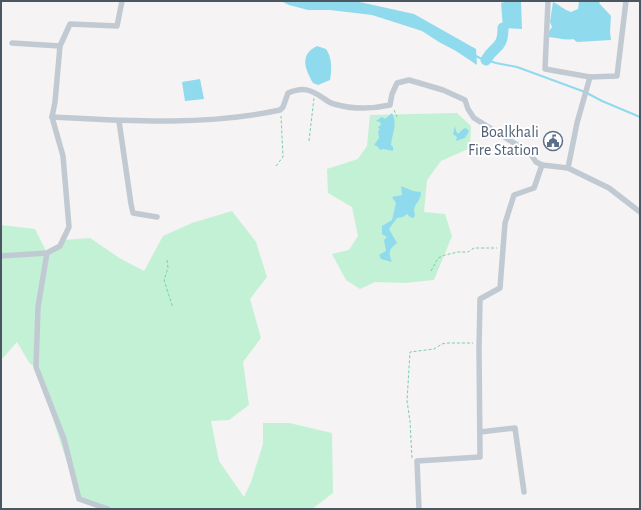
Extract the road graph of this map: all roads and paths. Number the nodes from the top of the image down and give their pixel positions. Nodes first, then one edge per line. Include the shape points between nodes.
1 (122, 1) edge
2 (548, 1) edge
3 (626, 1) edge
4 (632, 1) edge
5 (624, 11) junction
6 (12, 43) dead end
7 (60, 46) junction
8 (590, 77) junction
9 (314, 92) junction
10 (390, 105) junction
11 (280, 110) junction
12 (52, 117) junction
13 (397, 117) dead end
14 (119, 121) junction
15 (309, 141) dead end
16 (542, 165) junction
17 (276, 166) dead end
18 (568, 168) junction
19 (640, 212) edge
20 (156, 217) dead end
21 (503, 248) junction
22 (47, 253) junction
23 (1, 256) edge
24 (167, 260) dead end
25 (431, 271) dead end
26 (173, 308) dead end
27 (479, 343) junction
28 (480, 432) junction
29 (412, 463) dead end
30 (524, 492) dead end
31 (108, 509) edge
32 (419, 509) edge

1 - 7 street via 117,26 70,24
2 - 8 street via 545,69
3 - 5 street
4 - 5 street
5 - 8 street via 617,76
6 - 7 street
7 - 12 street
8 - 18 street
9 - 10 street via 332,103 348,107
9 - 11 street via 305,89 288,93
9 - 15 path
10 - 13 path
10 - 16 street via 396,83 409,80 443,90 465,100 474,118 530,153 536,162
11 - 14 street via 222,119
11 - 17 path via 282,157
12 - 14 street
12 - 22 street via 63,156 69,227 60,246
14 - 20 street via 133,213
16 - 18 street
16 - 21 street via 534,188 514,195 505,222
18 - 19 street via 609,188
21 - 25 path via 474,248 468,252 445,255 438,258
21 - 27 street via 500,288 480,299
22 - 23 street
22 - 31 street via 38,307 36,367 64,439 79,499
24 - 26 path via 168,268 164,280
27 - 28 street
27 - 29 path via 447,343 434,349 410,352 407,401
28 - 30 street via 514,428
28 - 32 street via 480,457 417,461

